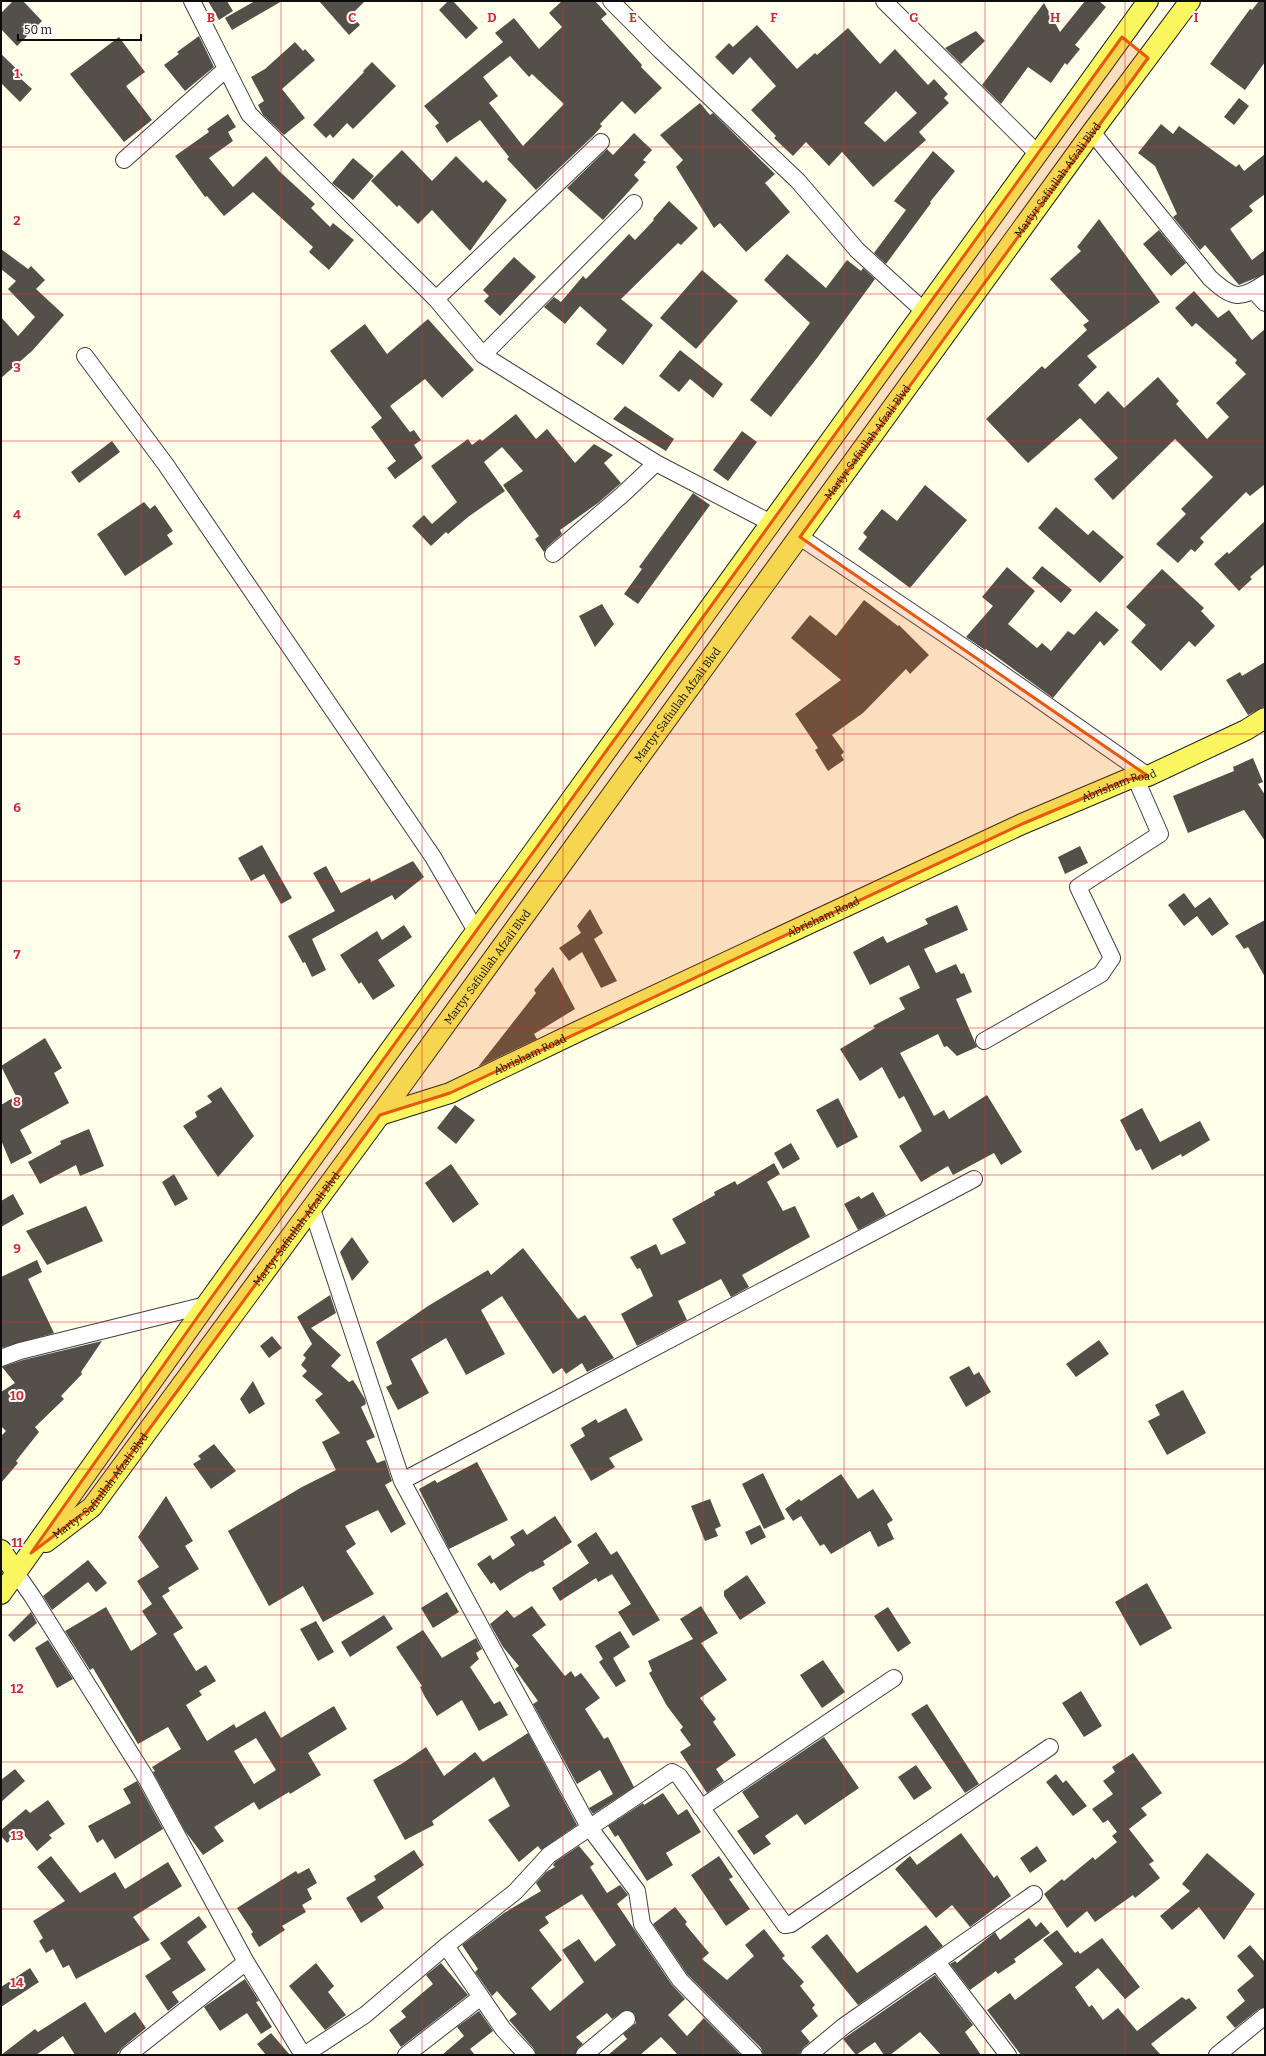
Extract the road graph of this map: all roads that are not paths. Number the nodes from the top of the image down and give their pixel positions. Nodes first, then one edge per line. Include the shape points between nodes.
1 (192, 1) edge
2 (611, 1) edge
3 (884, 1) edge
4 (1148, 1) edge
5 (1190, 1) edge
6 (1122, 37) junction
7 (1148, 58) junction
8 (226, 69) junction
9 (1092, 132) junction
10 (601, 142) dead end
11 (1038, 154) junction
12 (124, 160) dead end
13 (634, 203) dead end
14 (1260, 287) edge
15 (436, 299) junction
16 (1265, 303) edge
17 (924, 311) junction
18 (483, 355) junction
19 (85, 356) dead end
20 (656, 463) junction
21 (771, 523) junction
22 (800, 537) junction
23 (553, 554) dead end
24 (696, 627) junction
25 (715, 652) junction
26 (1265, 718) edge
27 (1142, 776) junction
28 (476, 930) junction
29 (984, 1041) dead end
30 (380, 1115) junction
31 (974, 1179) dead end
32 (312, 1206) junction
33 (206, 1305) junction
34 (1, 1358) edge
35 (402, 1481) junction
36 (1, 1550) edge
37 (31, 1553) junction
38 (16, 1573) junction
39 (1, 1594) edge
40 (894, 1678) dead end
41 (1050, 1747) dead end
42 (701, 1808) junction
43 (589, 1827) junction
44 (1034, 1894) dead end
45 (446, 1946) junction
46 (246, 1962) junction
47 (937, 1962) junction
48 (482, 1997) junction
49 (1265, 2016) edge
50 (627, 2019) dead end
51 (128, 2055) edge
52 (304, 2055) edge
53 (406, 2055) edge
54 (527, 2055) edge
55 (584, 2055) edge
56 (754, 2055) edge
57 (809, 2055) edge
58 (1008, 2055) edge
59 (1217, 2055) edge

1 - 8 street
2 - 17 street via 798,180 857,250
3 - 11 street
4 - 6 main road, Martyr Safiullah Afzali Blvd
5 - 7 main road, Martyr Safiullah Afzali Blvd
6 - 7 main road
6 - 11 main road, Martyr Safiullah Afzali Blvd
7 - 9 main road, Martyr Safiullah Afzali Blvd
8 - 12 street
8 - 15 street via 249,114
9 - 14 street via 1210,278 1226,293 1238,296
9 - 22 main road, Martyr Safiullah Afzali Blvd
10 - 15 street
11 - 17 main road, Martyr Safiullah Afzali Blvd
13 - 18 street
14 - 16 street
15 - 18 street
17 - 21 main road, Martyr Safiullah Afzali Blvd
18 - 20 street
19 - 28 street via 166,465 433,858
20 - 21 street
20 - 23 street
21 - 24 main road, Martyr Safiullah Afzali Blvd
22 - 25 main road, Martyr Safiullah Afzali Blvd
22 - 27 street via 970,652
24 - 25 main road
24 - 28 main road, Martyr Safiullah Afzali Blvd
25 - 30 main road, Martyr Safiullah Afzali Blvd
26 - 27 main road, Abrisham Road via 1246,730
27 - 29 street via 1160,834 1078,887 1112,958 1101,974
27 - 30 main road, Abrisham Road via 1007,831 579,1030 450,1094
28 - 33 main road, Martyr Safiullah Afzali Blvd
30 - 32 main road, Martyr Safiullah Afzali Blvd
31 - 35 street
32 - 35 street
32 - 37 main road, Martyr Safiullah Afzali Blvd via 92,1507
33 - 34 street via 20,1351
33 - 37 main road, Martyr Safiullah Afzali Blvd
35 - 43 street
36 - 38 main road
37 - 38 main road
38 - 39 main road
38 - 46 street via 146,1778
40 - 42 street
41 - 42 street via 791,1924 785,1924 780,1920
42 - 43 street via 679,1776 672,1772
43 - 45 street via 548,1855 515,1892
43 - 56 street via 637,1892 642,1924 662,1957 680,1980
44 - 47 street
45 - 48 street
45 - 52 street via 365,2015
46 - 51 street
46 - 52 street
47 - 57 street via 844,2026
47 - 58 street
48 - 53 street
48 - 54 street via 503,2029
49 - 59 street
50 - 55 street

